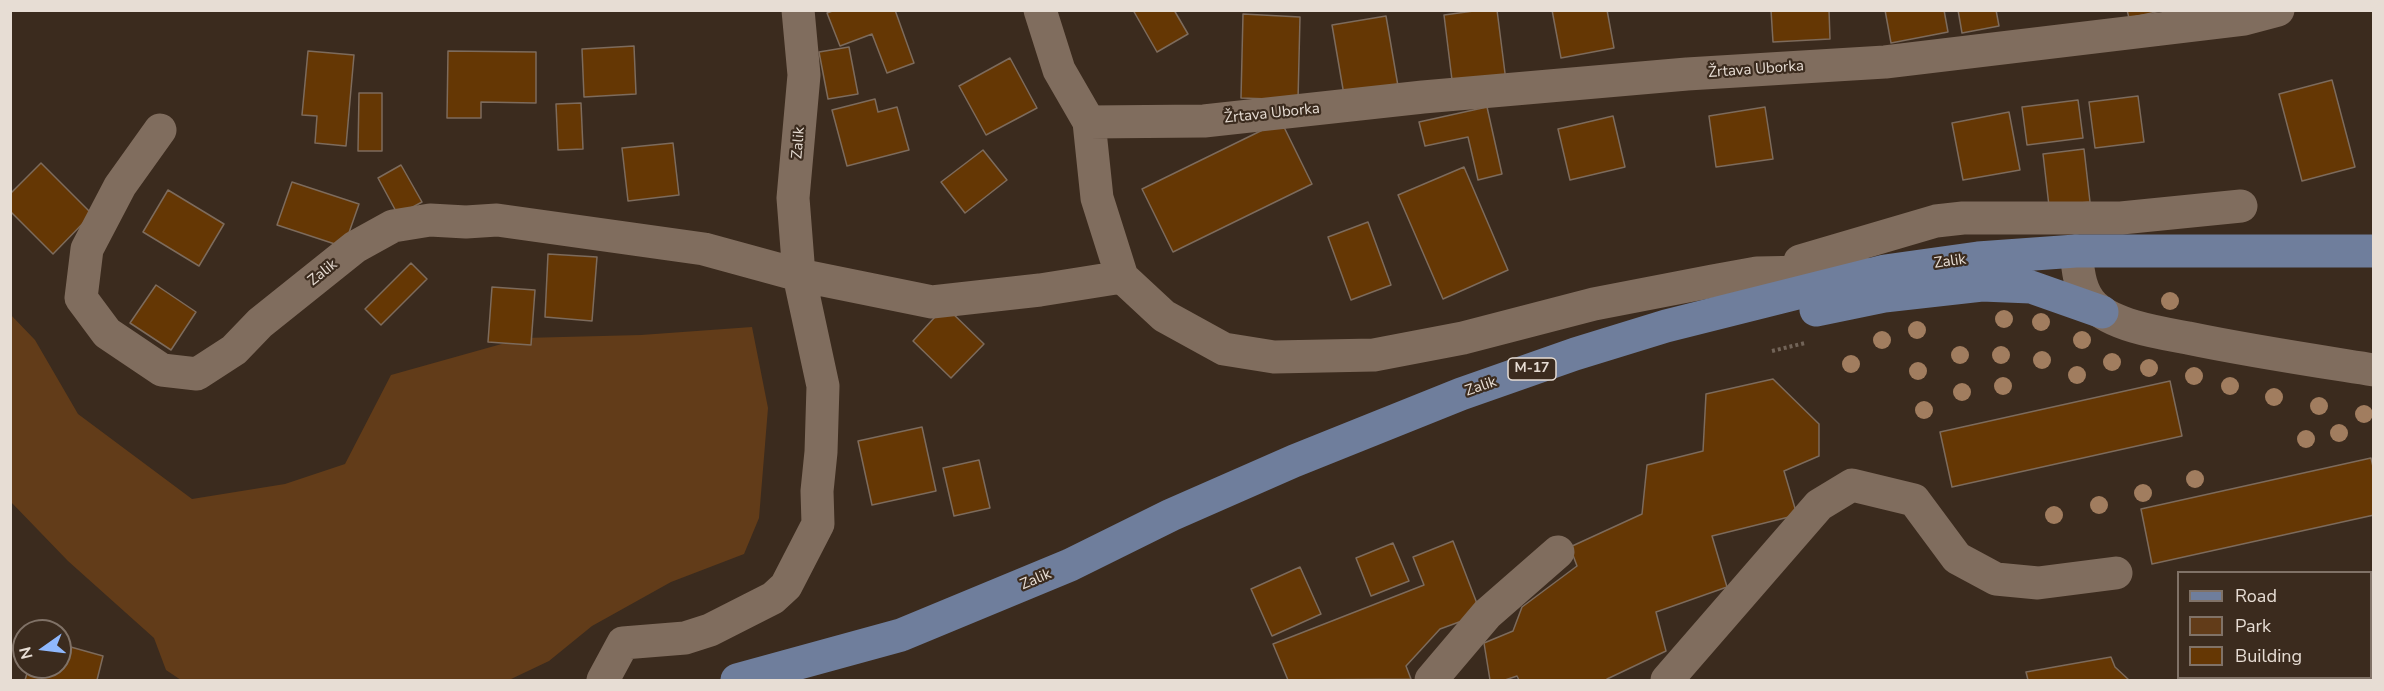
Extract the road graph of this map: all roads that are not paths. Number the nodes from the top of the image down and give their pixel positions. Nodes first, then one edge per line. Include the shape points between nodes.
1 (798, 10) edge
2 (1019, 10) edge
3 (1040, 10) edge
4 (2278, 10) edge
5 (1059, 70) junction
6 (1089, 122) junction
7 (160, 130) dead end
8 (2241, 206) dead end
9 (2076, 251) junction
10 (2373, 251) edge
11 (1885, 271) junction
12 (1757, 273) junction
13 (799, 275) junction
14 (1122, 277) junction
15 (1738, 308) junction
16 (2102, 312) junction
17 (2373, 370) edge
18 (1558, 552) dead end
19 (2116, 573) dead end
20 (603, 681) edge
21 (737, 681) edge
22 (1431, 681) edge
23 (1667, 681) edge

1 - 13 street, Zalik via 804,75 793,198
2 - 5 street
3 - 5 street
4 - 6 street, Žrtava Uborka via 2232,21 1885,62 1423,97 1204,122
5 - 6 street
6 - 14 street via 1097,198
7 - 13 street, Zalik via 120,186 87,249 81,298 107,333 162,370 196,374 234,350 260,323 355,247 393,226 430,220 497,220 704,249
8 - 12 street via 2121,218 1936,221
9 - 10 main road, Zalik / M-17
9 - 11 main road, Zalik / M-17 via 1978,258
9 - 16 street via 2085,293
11 - 12 street
11 - 15 main road, Zalik / M-17
12 - 14 street via 1594,304 1463,338 1374,355 1274,357 1224,349 1194,334 1164,316
13 - 14 street, Zalik via 932,302
13 - 20 street, Zalik via 823,386 818,524 786,586 773,598 710,630 685,638 623,643
15 - 16 main road via 1777,316 1884,296 1982,285 2031,288
15 - 21 main road, Zalik / M-17 via 1575,354 1461,394 1294,461 1070,565 901,635
16 - 17 street via 2139,328 2244,350
18 - 22 street via 1487,614
19 - 23 street via 2038,583 1996,579 1957,558 1914,500 1852,485 1820,505

